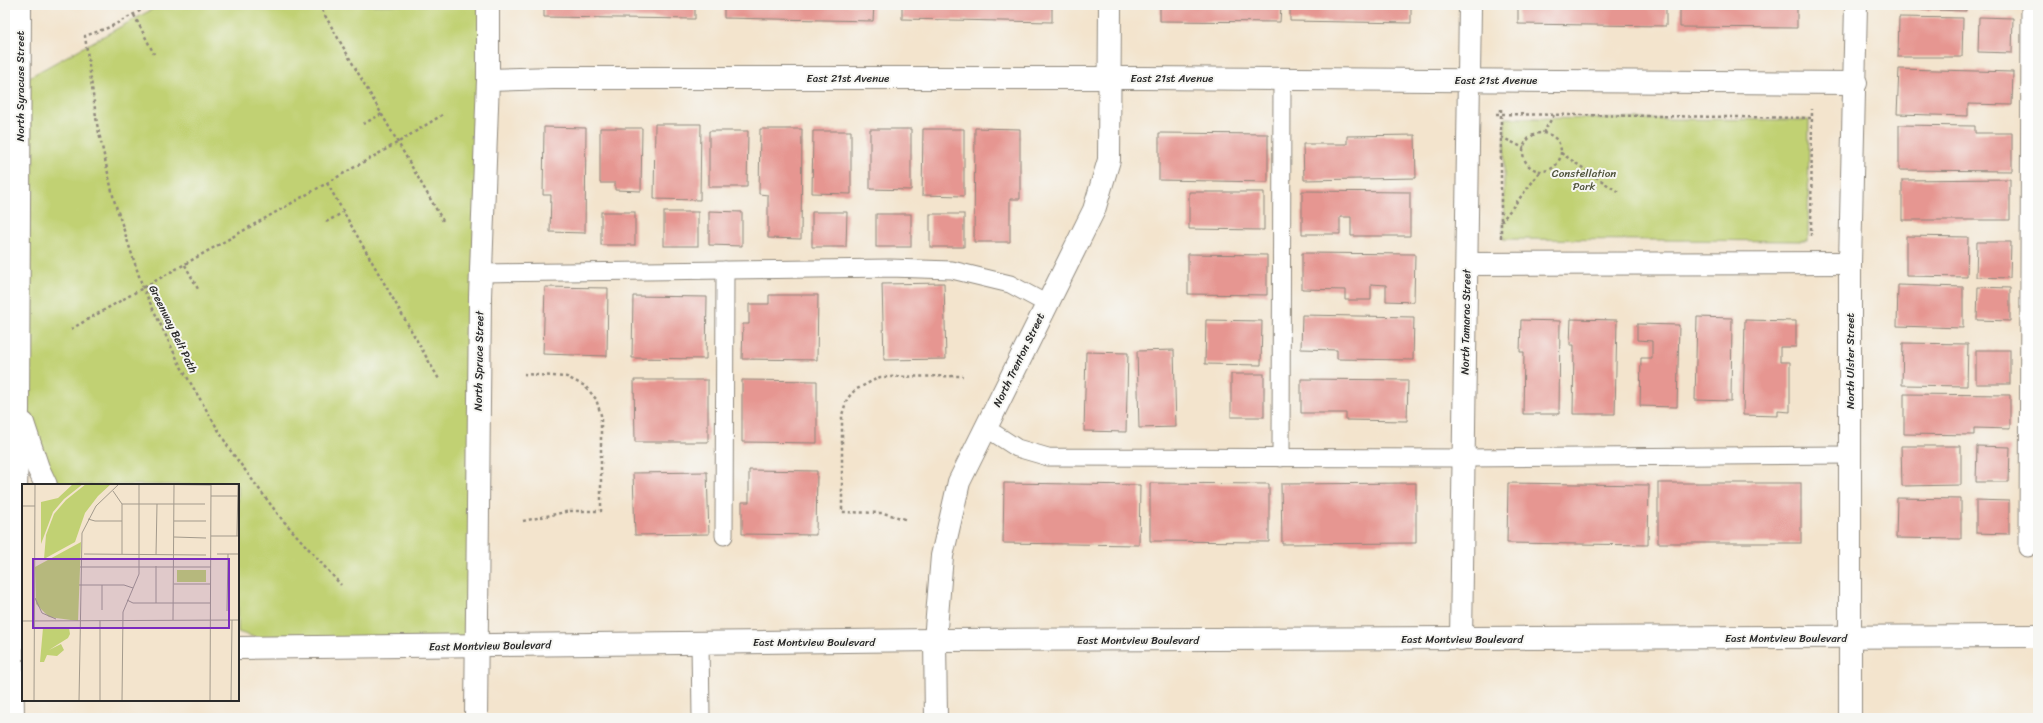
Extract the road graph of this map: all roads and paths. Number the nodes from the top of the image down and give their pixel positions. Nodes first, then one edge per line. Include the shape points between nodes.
1 (20, 5) edge
2 (151, 5) edge
3 (319, 5) edge
4 (488, 5) edge
5 (1110, 5) edge
6 (1470, 5) edge
7 (1856, 5) edge
8 (2030, 5) edge
9 (134, 15) junction
10 (154, 54) dead end
11 (1111, 78) junction
12 (1282, 79) junction
13 (488, 80) junction
14 (1470, 80) junction
15 (1501, 80) junction
16 (1812, 82) junction
17 (1856, 83) junction
18 (1469, 113) junction
19 (382, 114) junction
20 (1501, 114) junction
21 (442, 115) dead end
22 (1554, 115) junction
23 (1812, 118) junction
24 (363, 124) dead end
25 (1542, 133) junction
26 (1501, 137) junction
27 (397, 143) junction
28 (1524, 148) junction
29 (1561, 152) junction
30 (1541, 171) junction
31 (327, 183) junction
32 (1618, 192) dead end
33 (344, 212) junction
34 (443, 221) dead end
35 (326, 222) dead end
36 (1501, 222) junction
37 (2033, 238) edge
38 (1850, 262) junction
39 (1811, 263) junction
40 (1467, 264) junction
41 (1501, 264) junction
42 (185, 265) junction
43 (725, 270) junction
44 (481, 273) junction
45 (144, 288) junction
46 (198, 289) dead end
47 (1047, 304) junction
48 (70, 329) dead end
49 (524, 374) dead end
50 (963, 376) dead end
51 (440, 381) dead end
52 (18, 409) junction
53 (986, 428) junction
54 (1850, 456) junction
55 (1281, 458) junction
56 (1464, 458) junction
57 (46, 484) edge
58 (905, 519) dead end
59 (523, 521) dead end
60 (724, 536) dead end
61 (2028, 548) dead end
62 (341, 585) dead end
63 (239, 632) edge
64 (2038, 636) edge
65 (1850, 637) junction
66 (1461, 639) junction
67 (936, 640) junction
68 (700, 642) junction
69 (475, 646) junction
70 (285, 647) junction
71 (239, 648) edge
72 (13, 650) edge
73 (13, 718) edge
74 (476, 718) edge
75 (701, 718) edge
76 (936, 718) edge
77 (1850, 718) edge

1 - 52 street, North Syracuse Street
2 - 9 path
3 - 19 path
4 - 13 street, North Spruce Street
5 - 11 street, North Trenton Street
6 - 14 street, North Tamarac Street
7 - 17 street, North Ulster Street
8 - 37 lane
9 - 10 path
9 - 45 path, Greenway Belt Path via 84,36 96,124 112,192
11 - 12 street, East 21st Avenue
11 - 13 street, East 21st Avenue
11 - 47 street, North Trenton Street via 1109,160 1094,210
12 - 14 street, East 21st Avenue
12 - 55 lane
13 - 44 street, North Spruce Street
14 - 15 street, East 21st Avenue
14 - 18 street, North Tamarac Street
15 - 16 street, East 21st Avenue
15 - 20 path
16 - 17 street, East 21st Avenue
16 - 23 path
17 - 38 street, North Ulster Street
18 - 20 path
18 - 40 street, North Tamarac Street
19 - 24 path
19 - 27 path
20 - 22 path
20 - 26 path
21 - 27 path
22 - 23 path
22 - 25 path
23 - 39 path
25 - 28 path via 1530,137
25 - 29 path via 1548,134 1558,142
26 - 28 path
26 - 36 path
27 - 31 path
27 - 34 path
28 - 30 path via 1525,161 1529,166
29 - 30 path via 1557,164
29 - 32 path
30 - 36 path
31 - 33 path
31 - 42 path
33 - 35 path
33 - 51 path
36 - 41 path
37 - 61 lane
38 - 39 street
38 - 54 street, North Ulster Street
39 - 41 street
40 - 41 street
40 - 56 street, North Tamarac Street
42 - 45 path
42 - 46 path
43 - 44 lane
43 - 47 lane via 952,270 1010,284
43 - 60 lane
44 - 69 street, North Spruce Street
45 - 48 path
45 - 62 path, Greenway Belt Path via 180,364 230,450 280,517
47 - 53 street, North Trenton Street
49 - 59 path via 567,377 585,386 596,399 601,415 601,511 570,511
50 - 58 path via 880,377 855,390 847,399 842,415 842,512 883,513
52 - 57 street
52 - 72 street, North Syracuse Street
53 - 55 lane via 1017,448 1048,456
53 - 67 street, North Trenton Street via 959,482 942,556
54 - 56 lane
54 - 65 street, North Ulster Street
55 - 56 lane
56 - 66 street, North Tamarac Street
63 - 70 street
64 - 65 street, East Montview Boulevard
65 - 66 street, East Montview Boulevard
65 - 77 street, North Ulster Street
66 - 67 street, East Montview Boulevard
67 - 68 street, East Montview Boulevard
67 - 76 street, North Trenton Street
68 - 69 street, East Montview Boulevard
68 - 75 lane
69 - 70 street, East Montview Boulevard
69 - 74 street, North Spruce Street
70 - 71 street, East Montview Boulevard
72 - 73 street, North Syracuse Street

